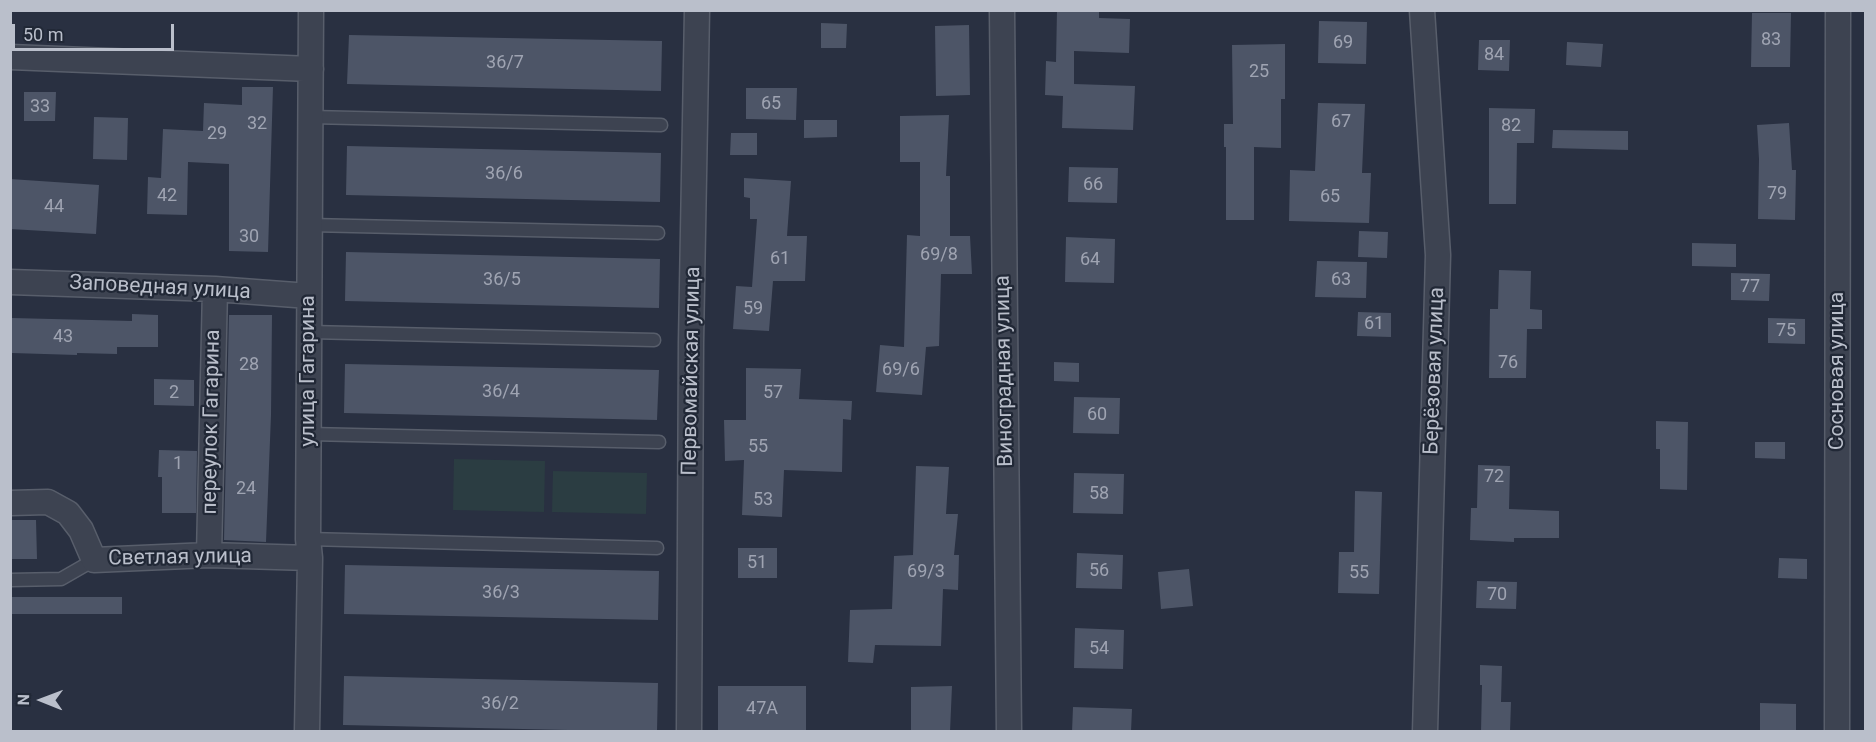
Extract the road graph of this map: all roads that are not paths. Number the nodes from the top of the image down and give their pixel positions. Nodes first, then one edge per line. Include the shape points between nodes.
1 (311, 10) edge
2 (697, 10) edge
3 (1002, 10) edge
4 (1422, 10) edge
5 (1838, 10) edge
6 (10, 57) edge
7 (311, 69) junction
8 (310, 117) junction
9 (661, 125) dead end
10 (310, 225) junction
11 (658, 233) dead end
12 (10, 282) edge
13 (215, 289) junction
14 (309, 296) junction
15 (309, 332) junction
16 (654, 340) dead end
17 (309, 434) junction
18 (659, 442) dead end
19 (10, 503) edge
20 (309, 548) junction
21 (657, 548) dead end
22 (209, 555) junction
23 (94, 561) junction
24 (10, 580) edge
25 (307, 732) edge
26 (689, 732) edge
27 (1009, 732) edge
28 (1425, 732) edge
29 (1837, 732) edge

1 - 7 street, улица Гагарина
2 - 26 street, Первомайская улица
3 - 27 street, Виноградная улица
4 - 28 street, Берёзовая улица via 1438,255
5 - 29 street, Сосновая улица
6 - 7 street
7 - 8 street, улица Гагарина
8 - 9 lane
8 - 10 street, улица Гагарина
10 - 11 lane
10 - 14 street, улица Гагарина
12 - 13 street, Заповедная улица
13 - 14 street, Заповедная улица
13 - 22 street, переулок Гагарина
14 - 15 street, улица Гагарина
15 - 16 lane
15 - 17 street, улица Гагарина
17 - 18 lane
17 - 20 street, улица Гагарина
19 - 23 street, Светлая улица via 48,502 68,513 81,530
20 - 21 lane
20 - 22 street, Светлая улица
20 - 25 street, улица Гагарина
22 - 23 street, Светлая улица
23 - 24 lane via 62,579

